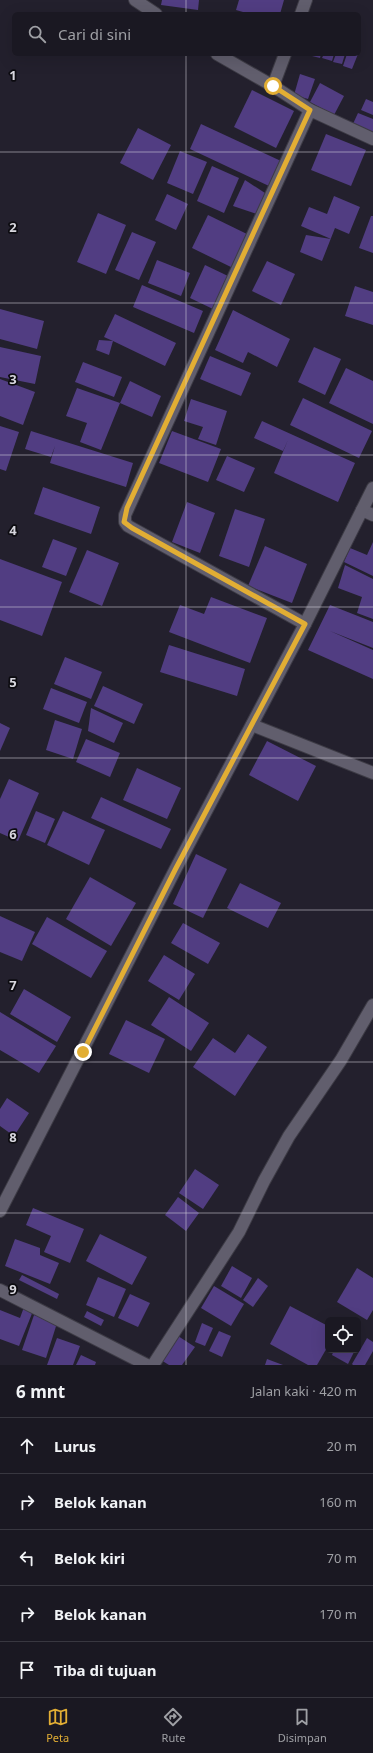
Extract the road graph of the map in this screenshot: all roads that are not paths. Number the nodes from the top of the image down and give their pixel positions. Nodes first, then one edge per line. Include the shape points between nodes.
1 (135, 0) edge
2 (306, 0) edge
3 (153, 12) edge
4 (302, 12) edge
5 (220, 56) edge
6 (284, 56) edge
7 (273, 86) junction
8 (310, 110) junction
9 (373, 139) edge
10 (373, 488) edge
11 (367, 512) edge
12 (305, 624) junction
13 (252, 725) junction
14 (373, 773) edge
15 (373, 1005) edge
16 (0, 1211) edge
17 (0, 1290) edge
18 (146, 1365) edge
19 (153, 1365) edge

1 - 3 street
2 - 4 street
5 - 7 street
6 - 7 street
7 - 8 street
8 - 9 street
8 - 12 street via 127,508 124,522
10 - 11 street
11 - 12 street
12 - 13 street
13 - 14 street
13 - 16 street
15 - 19 street via 341,1060 290,1136 239,1232
17 - 18 street

